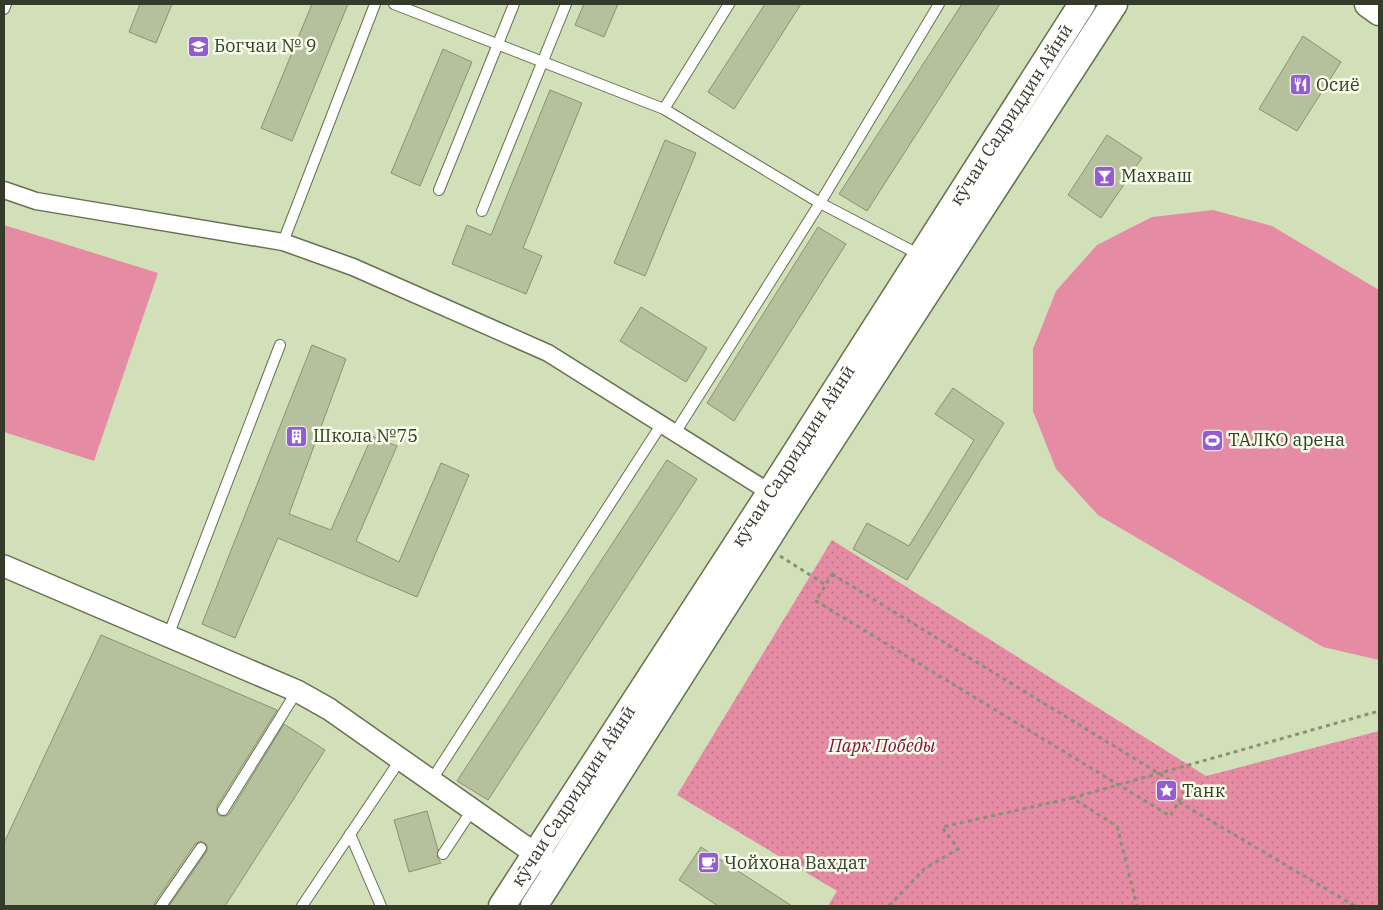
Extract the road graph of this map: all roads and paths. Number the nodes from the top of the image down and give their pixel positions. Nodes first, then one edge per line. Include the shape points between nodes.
1 (6, 4) edge
2 (375, 4) edge
3 (394, 4) edge
4 (514, 4) edge
5 (566, 4) edge
6 (729, 4) edge
7 (939, 4) edge
8 (1082, 4) edge
9 (1114, 4) edge
10 (1368, 4) edge
11 (4, 10) edge
12 (1379, 12) edge
13 (498, 45) junction
14 (543, 62) junction
15 (664, 110) junction
16 (4, 190) edge
17 (439, 190) dead end
18 (820, 203) junction
19 (482, 211) dead end
20 (282, 242) junction
21 (921, 256) junction
22 (280, 345) dead end
23 (668, 429) junction
24 (780, 499) junction
25 (764, 546) junction
26 (4, 566) edge
27 (826, 585) junction
28 (168, 636) junction
29 (297, 690) junction
30 (1379, 711) edge
31 (400, 760) junction
32 (1159, 773) junction
33 (431, 781) junction
34 (1118, 785) junction
35 (1072, 798) junction
36 (1178, 802) junction
37 (222, 810) dead end
38 (472, 810) junction
39 (350, 834) junction
40 (201, 848) dead end
41 (443, 854) dead end
42 (535, 855) junction
43 (558, 869) junction
44 (161, 906) edge
45 (302, 906) edge
46 (381, 906) edge
47 (502, 906) edge
48 (534, 906) edge
49 (889, 906) edge
50 (1137, 906) edge
51 (1355, 906) edge

1 - 11 lane
2 - 20 lane
3 - 13 lane
4 - 13 lane
5 - 14 lane
6 - 15 lane
7 - 18 lane
8 - 21 street, кӯчаи Садриддин Айнӣ
9 - 24 street, кӯчаи Садриддин Айнӣ
10 - 12 street
13 - 14 lane
13 - 17 lane
14 - 15 lane
14 - 19 lane
15 - 18 lane
16 - 20 street via 36,201
18 - 21 lane
18 - 23 lane
20 - 23 street via 353,267 548,353
21 - 24 street, кӯчаи Садриддин Айнӣ
22 - 28 lane
23 - 24 street
23 - 33 lane
24 - 25 street, кӯчаи Садриддин Айнӣ
24 - 42 street, кӯчаи Садриддин Айнӣ
25 - 27 path
25 - 43 street, кӯчаи Садриддин Айнӣ
26 - 28 street
27 - 32 path via 832,574
27 - 34 path via 816,601
28 - 29 street
29 - 31 street
29 - 37 lane
30 - 32 path
31 - 33 street
31 - 39 lane
32 - 34 path
32 - 36 path via 1186,790
33 - 38 street
34 - 35 path
34 - 36 path via 1170,816
35 - 49 path via 942,827 958,849 924,869
35 - 50 path via 1117,826
36 - 51 path
38 - 41 lane
38 - 42 street
39 - 45 lane
39 - 46 lane
40 - 44 lane
42 - 43 street
42 - 47 street, кӯчаи Садриддин Айнӣ
43 - 48 street, кӯчаи Садриддин Айнӣ

